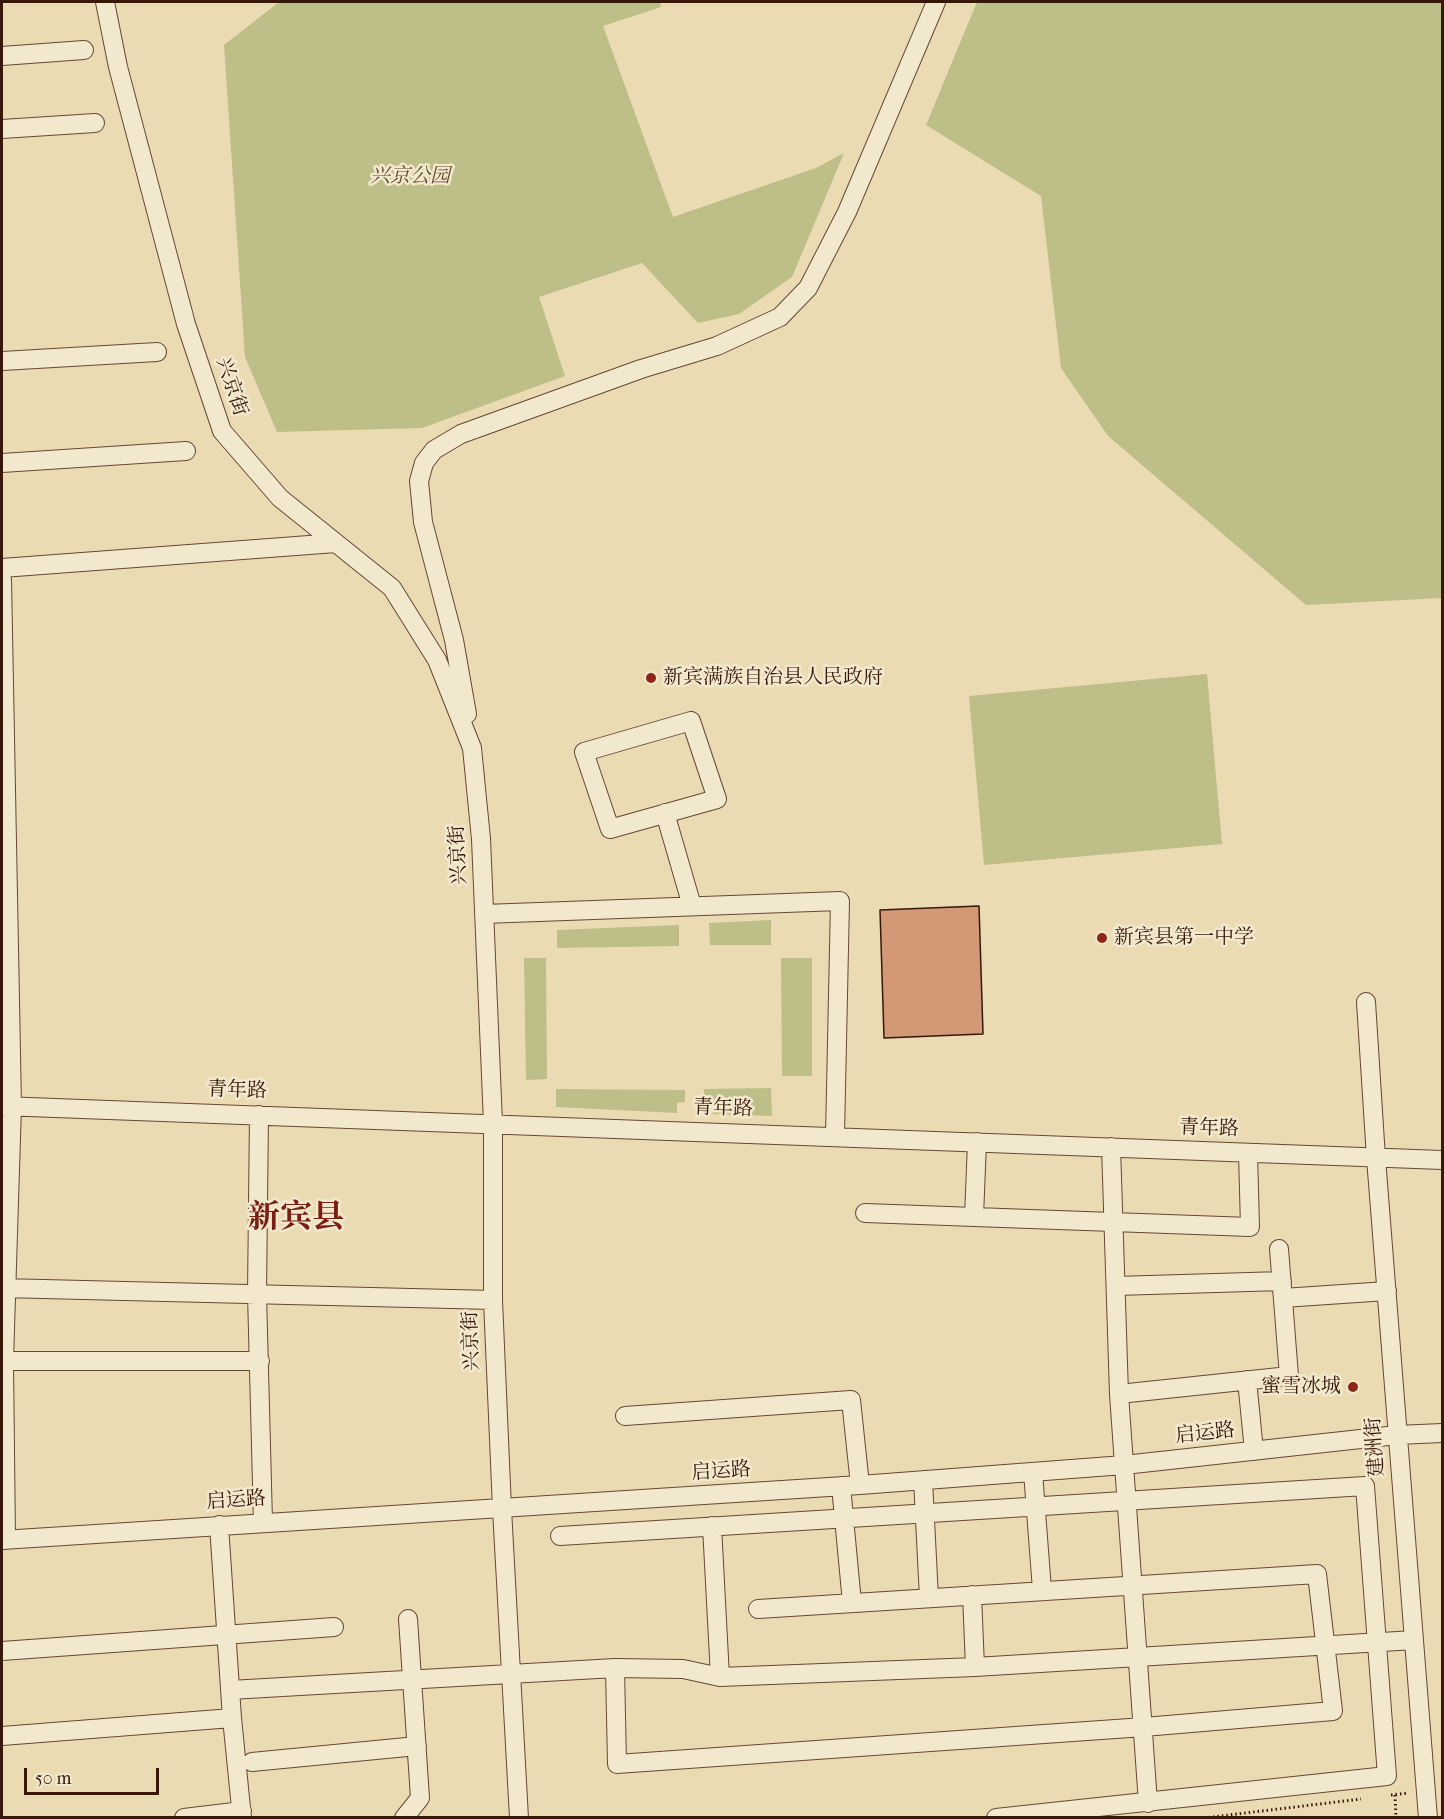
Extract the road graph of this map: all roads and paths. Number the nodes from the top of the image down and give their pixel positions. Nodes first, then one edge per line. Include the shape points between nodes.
1 (105, 2) edge
2 (936, 2) edge
3 (84, 50) dead end
4 (2, 56) edge
5 (95, 123) dead end
6 (2, 129) edge
7 (157, 352) dead end
8 (2, 361) edge
9 (186, 451) dead end
10 (2, 463) edge
11 (336, 543) junction
12 (2, 567) edge
13 (2, 579) edge
14 (472, 748) junction
15 (665, 813) junction
16 (692, 906) junction
17 (484, 914) junction
18 (1366, 1002) dead end
19 (7, 1106) edge
20 (259, 1115) junction
21 (493, 1123) junction
22 (835, 1136) junction
23 (977, 1142) junction
24 (1111, 1147) junction
25 (1248, 1153) junction
26 (1376, 1158) junction
27 (1443, 1160) edge
28 (5, 1193) edge
29 (865, 1213) dead end
30 (974, 1217) junction
31 (1114, 1222) junction
32 (1280, 1249) dead end
33 (1116, 1286) junction
34 (4, 1288) edge
35 (1282, 1289) junction
36 (1387, 1291) junction
37 (257, 1294) junction
38 (493, 1300) junction
39 (3, 1361) edge
40 (260, 1361) junction
41 (1247, 1380) junction
42 (1119, 1394) junction
43 (625, 1416) dead end
44 (1443, 1433) edge
45 (1397, 1435) junction
46 (1254, 1451) junction
47 (1124, 1465) junction
48 (1033, 1472) junction
49 (922, 1480) junction
50 (860, 1485) junction
51 (841, 1486) junction
52 (1126, 1500) junction
53 (1036, 1505) junction
54 (502, 1509) junction
55 (925, 1513) junction
56 (844, 1518) junction
57 (263, 1522) junction
58 (219, 1525) junction
59 (712, 1526) junction
60 (560, 1536) dead end
61 (4, 1540) edge
62 (1132, 1584) junction
63 (1042, 1590) junction
64 (972, 1595) junction
65 (929, 1598) junction
66 (852, 1603) junction
67 (758, 1609) dead end
68 (408, 1619) dead end
69 (334, 1627) dead end
70 (226, 1635) junction
71 (1414, 1640) junction
72 (1377, 1644) junction
73 (1325, 1646) junction
74 (2, 1651) edge
75 (1138, 1659) junction
76 (975, 1667) junction
77 (615, 1668) junction
78 (511, 1673) junction
79 (720, 1677) junction
80 (412, 1680) junction
81 (230, 1690) junction
82 (232, 1718) junction
83 (1144, 1727) junction
84 (2, 1736) edge
85 (417, 1746) junction
86 (252, 1762) dead end
87 (1384, 1796) dead end
88 (1361, 1799) dead end
89 (1148, 1803) junction
90 (242, 1814) edge
91 (184, 1818) edge
92 (404, 1818) edge
93 (519, 1818) edge
94 (996, 1818) edge
95 (1204, 1818) edge
96 (1396, 1818) edge
97 (1428, 1818) edge

1 - 11 street, 兴京街 via 118,67 186,324 222,431 280,498
2 - 14 street via 847,212 808,288 780,317 717,346 641,369 461,435 434,450 424,463 419,481 423,522 454,640
3 - 4 street
5 - 6 street
7 - 8 street
9 - 10 street
11 - 12 street
11 - 14 street, 兴京街 via 392,588 437,660
13 - 19 street
14 - 17 street, 兴京街
15 - 15 street via 610,829 584,752 692,721 717,799
15 - 16 street
16 - 17 street
16 - 22 street via 840,901
17 - 21 street, 兴京街
18 - 26 street, 建洲街
19 - 20 street, 青年路
19 - 28 street
20 - 21 street, 青年路
20 - 37 street
21 - 22 street, 青年路
21 - 38 street, 兴京街
22 - 23 street, 青年路
23 - 24 street, 青年路
23 - 30 street
24 - 25 street, 青年路
24 - 31 street
25 - 26 street, 青年路
25 - 31 street via 1250,1227
26 - 27 street, 青年路
26 - 36 street, 建洲街
28 - 34 street
29 - 30 street
30 - 31 street
31 - 33 street
32 - 35 street
33 - 35 street
33 - 42 street
34 - 37 street
34 - 39 street
35 - 36 street
35 - 41 street via 1289,1376
36 - 45 street, 建洲街
37 - 38 street
37 - 40 street
38 - 54 street, 兴京街
39 - 40 street
39 - 61 street
40 - 57 street
41 - 42 street
41 - 46 street
42 - 47 street
43 - 50 street via 851,1400
44 - 45 street, 启运路
45 - 46 street, 启运路
45 - 71 street, 建洲街
46 - 47 street, 启运路
47 - 48 street, 启运路
47 - 52 street
48 - 49 street, 启运路
48 - 53 street
49 - 50 street, 启运路
49 - 55 street
50 - 51 street, 启运路
51 - 54 street, 启运路
51 - 56 street
52 - 53 street
52 - 62 street
52 - 72 street via 1365,1486
53 - 55 street
53 - 63 street
54 - 57 street, 启运路
54 - 78 street, 兴京街
55 - 56 street
55 - 65 street
56 - 59 street
56 - 66 street
57 - 58 street, 启运路
58 - 61 street, 启运路
58 - 70 street
59 - 60 street
59 - 79 street
62 - 63 street
62 - 73 street via 1317,1574
62 - 75 street
63 - 64 street
64 - 65 street
64 - 76 street
65 - 66 street
66 - 67 street
68 - 80 street
69 - 70 street
70 - 74 street
70 - 81 street
71 - 72 street
71 - 97 street, 建洲街
72 - 73 street
72 - 89 street via 1387,1776
73 - 75 street
73 - 83 street via 1333,1711
75 - 76 street
75 - 83 street
76 - 79 street
77 - 78 street
77 - 79 street via 683,1669
77 - 83 street via 617,1764
78 - 80 street
78 - 93 street, 兴京街
80 - 81 street
80 - 85 street
81 - 82 street
82 - 84 street
82 - 90 street
83 - 89 street
85 - 86 street
85 - 92 street via 420,1798
87 - 96 path via 1395,1795
88 - 95 path
89 - 94 street
90 - 91 street

